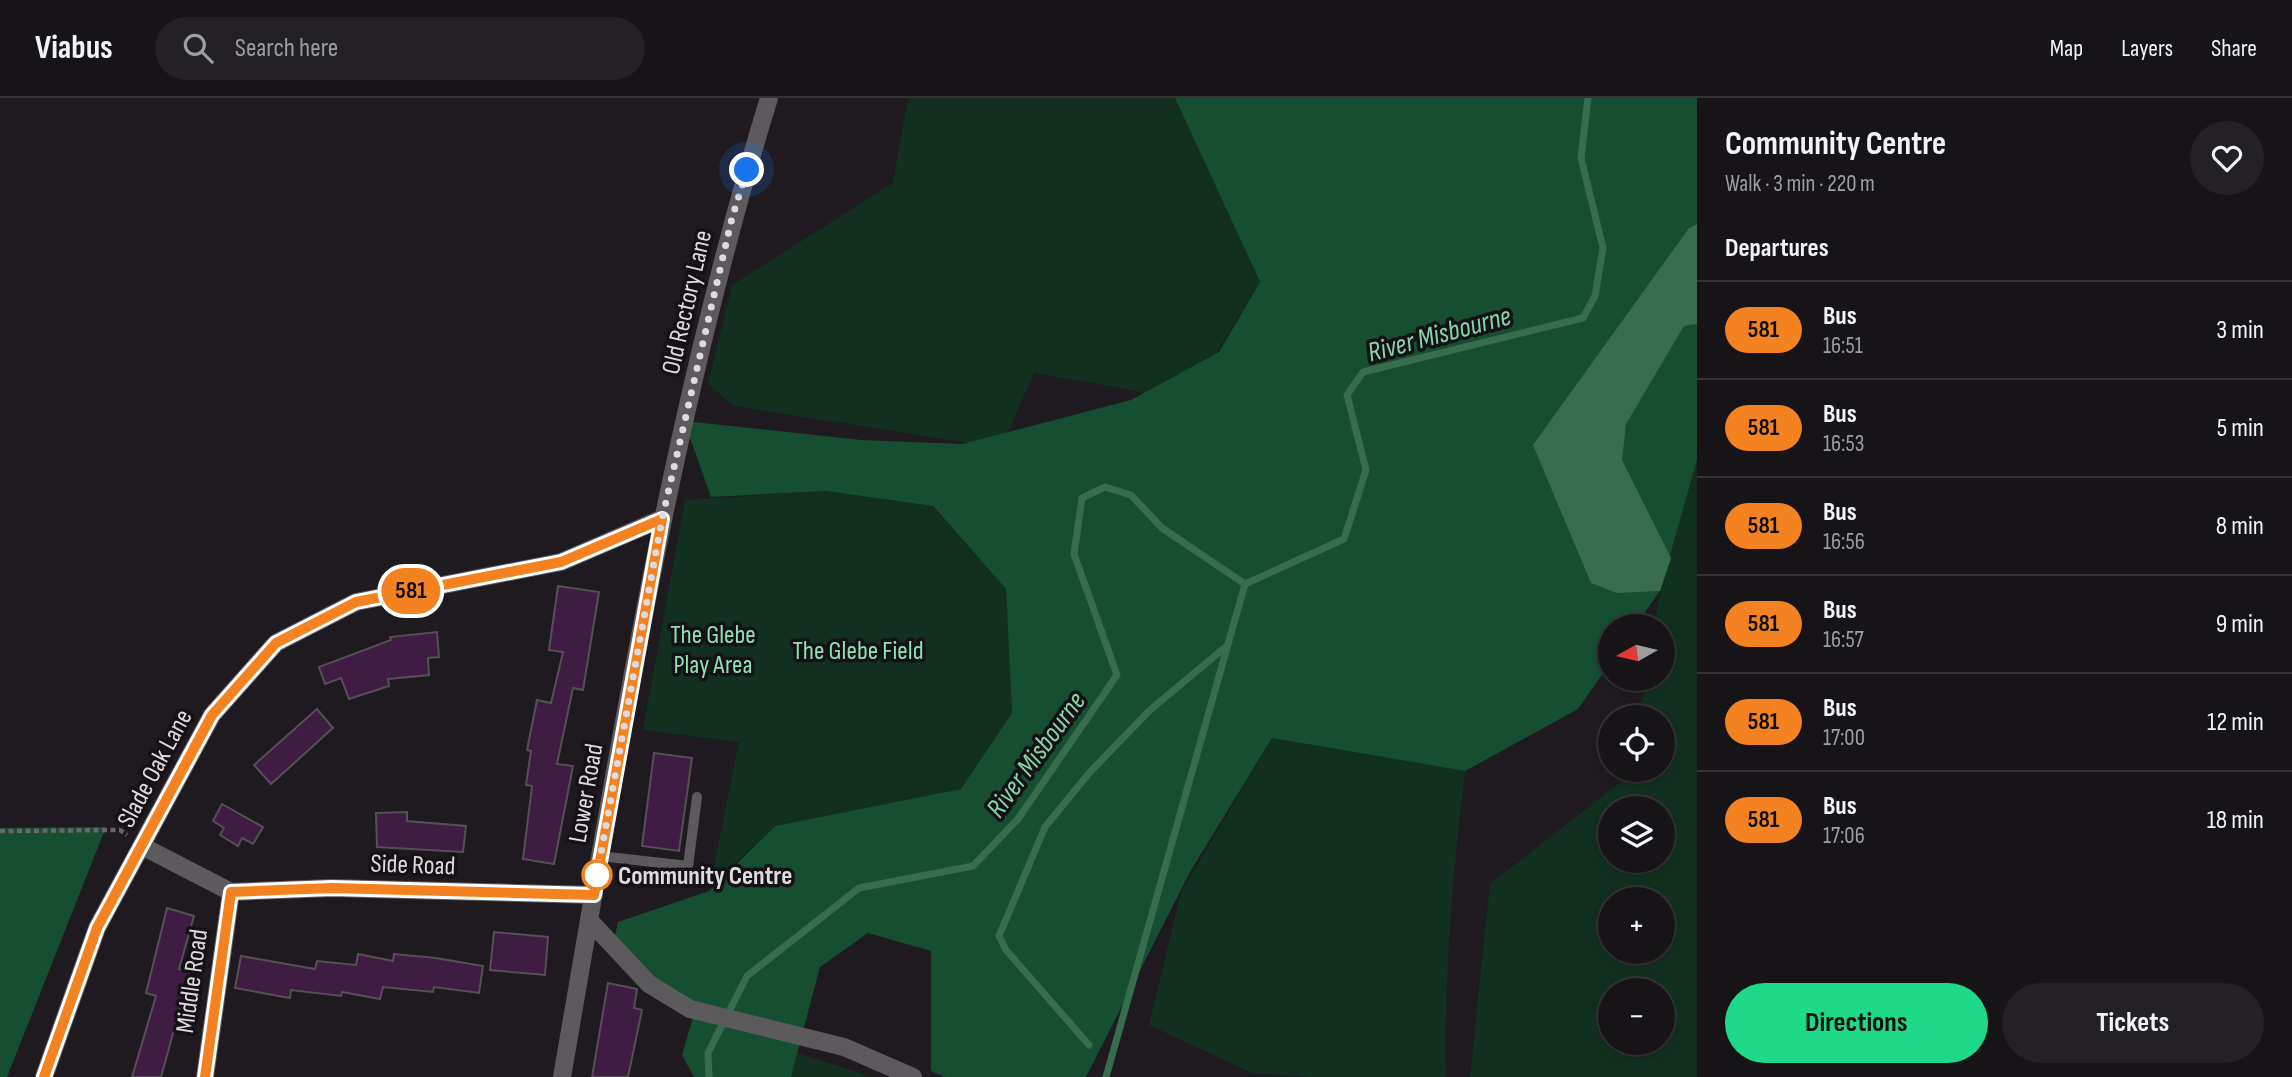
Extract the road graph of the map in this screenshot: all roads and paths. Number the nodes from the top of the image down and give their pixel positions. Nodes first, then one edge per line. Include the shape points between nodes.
1 (769, 98) edge
2 (662, 519) junction
3 (697, 797) dead end
4 (0, 831) edge
5 (142, 846) junction
6 (600, 856) junction
7 (231, 892) junction
8 (594, 895) junction
9 (589, 920) junction
10 (44, 1077) edge
11 (205, 1077) edge
12 (562, 1077) edge
13 (913, 1077) edge

1 - 2 street, Old Rectory Lane via 732,218
2 - 5 street, Slade Oak Lane via 561,562 356,602 276,643 212,715
2 - 6 street, Lower Road
3 - 6 lane via 688,866
4 - 5 path via 120,830
5 - 7 street
5 - 10 street, Slade Oak Lane via 97,928
6 - 8 street, Lower Road
7 - 8 street, Side Road via 332,888
7 - 11 street, Middle Road
8 - 9 street, Lower Road
9 - 12 street, Lower Road
9 - 13 street via 649,984 691,1009 845,1047

